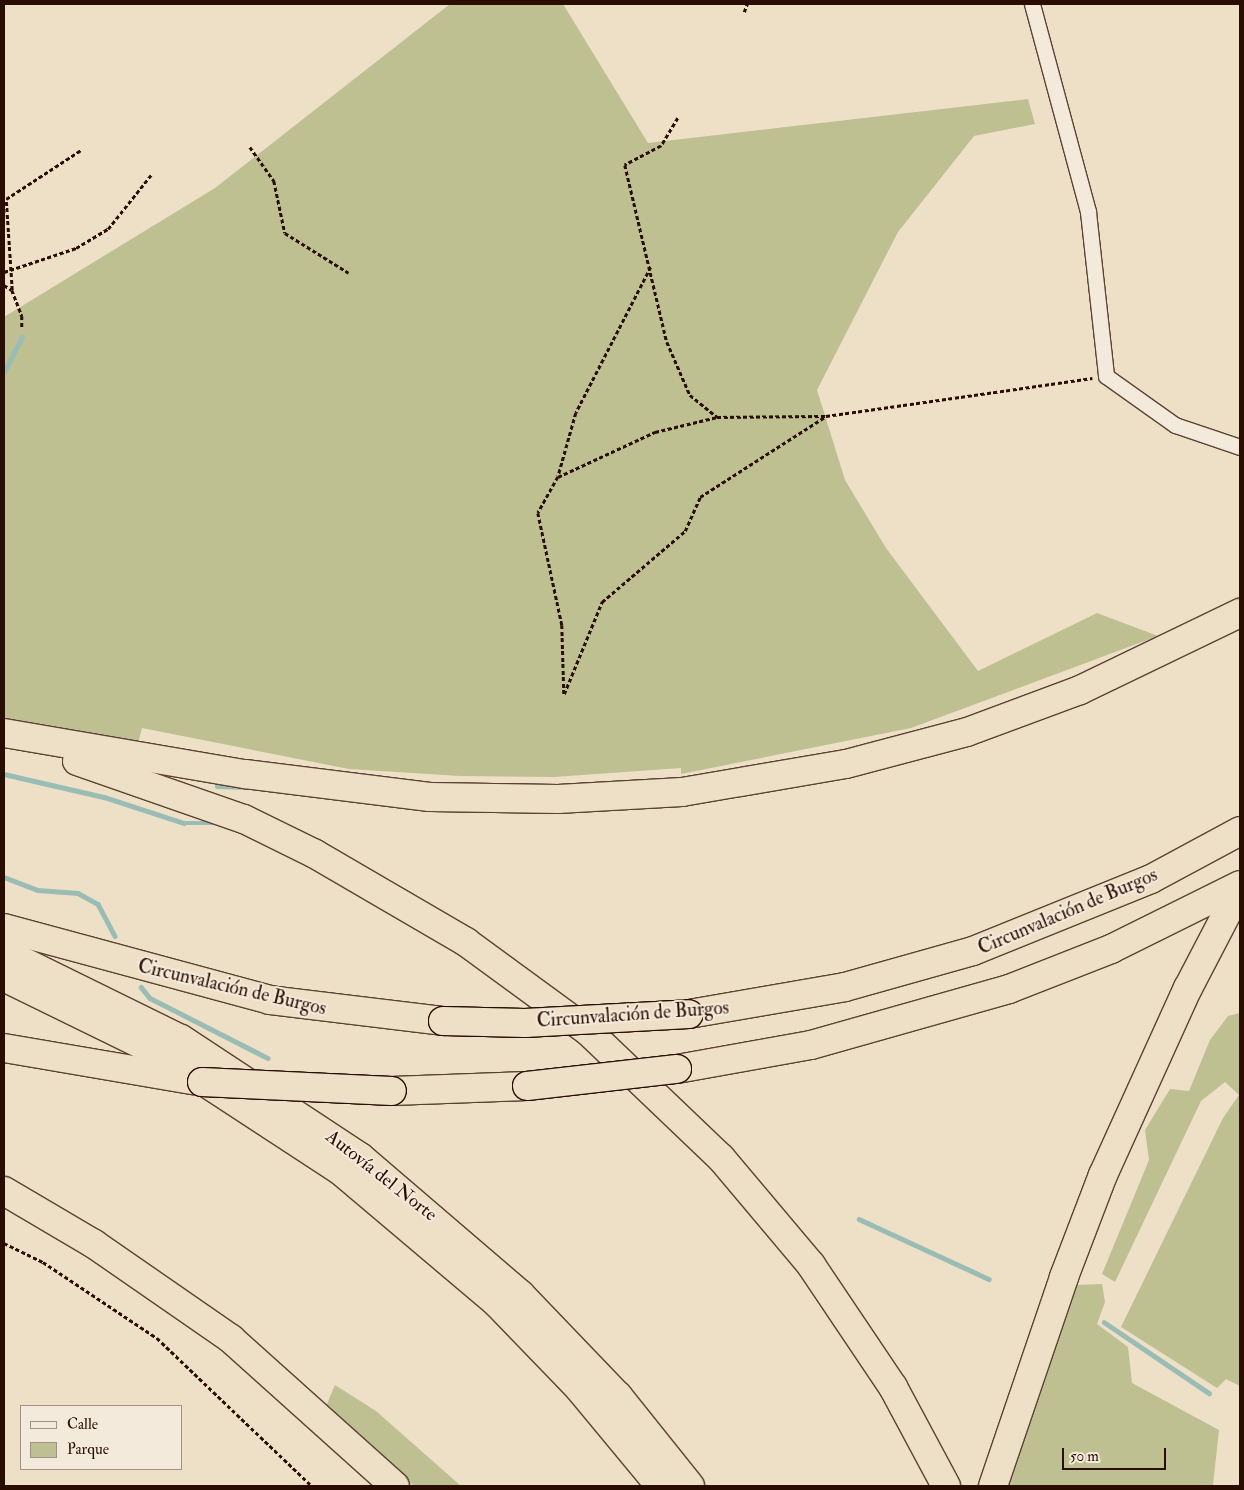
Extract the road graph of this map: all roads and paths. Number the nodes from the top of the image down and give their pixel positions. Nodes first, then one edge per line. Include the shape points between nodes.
1 (747, 4) edge
2 (1032, 4) edge
3 (744, 12) dead end
4 (678, 118) dead end
5 (250, 147) dead end
6 (81, 150) dead end
7 (151, 175) dead end
8 (11, 267) junction
9 (651, 267) junction
10 (4, 272) edge
11 (349, 273) dead end
12 (4, 285) edge
13 (12, 290) junction
14 (22, 328) dead end
15 (1106, 376) junction
16 (826, 416) junction
17 (717, 417) junction
18 (1240, 447) edge
19 (558, 477) junction
20 (1240, 613) edge
21 (4, 733) edge
22 (4, 743) edge
23 (1240, 831) edge
24 (1240, 887) edge
25 (4, 928) edge
26 (4, 952) edge
27 (4, 977) edge
28 (4, 1048) edge
29 (4, 1063) edge
30 (202, 1082) junction
31 (4, 1191) edge
32 (4, 1243) edge
33 (312, 1486) edge
34 (395, 1486) edge
35 (660, 1486) edge
36 (690, 1486) edge
37 (946, 1486) edge
38 (993, 1486) edge

1 - 3 path
2 - 15 street via 1088,212
4 - 9 path via 661,146 625,165
5 - 11 path via 274,181 285,233 316,257
6 - 8 path via 6,199
7 - 8 path via 108,230 44,261
8 - 10 path
8 - 13 path
9 - 17 path via 667,342 690,395
9 - 19 path via 576,413
12 - 13 path
13 - 14 path via 22,316
15 - 16 path
15 - 18 street via 1175,425
16 - 17 path
16 - 19 path via 700,497 685,531 602,602 564,694 562,625 538,513
17 - 19 path via 655,432
20 - 21 highway via 1080,690 967,732 846,764 682,792 558,799 430,797 236,772
22 - 37 highway via 160,786 262,828 418,912 589,1032 721,1158 811,1265 893,1387
23 - 25 highway, Circunvalación de Burgos, bridge via 1151,879 973,951 845,987 689,1014 525,1023 443,1021 270,1000
24 - 30 highway, bridge via 1111,949 974,1001 811,1045 677,1069 527,1086 392,1092
24 - 38 highway via 1188,988 1103,1176 1008,1434
26 - 36 highway, Autovía del Norte via 181,1039 360,1157 521,1295 618,1396
27 - 35 highway, Autovía del Norte via 165,1056 238,1100 349,1177 497,1303 579,1388
28 - 30 highway
29 - 30 highway
31 - 34 highway via 94,1244 232,1339
32 - 33 path via 43,1262 151,1333

